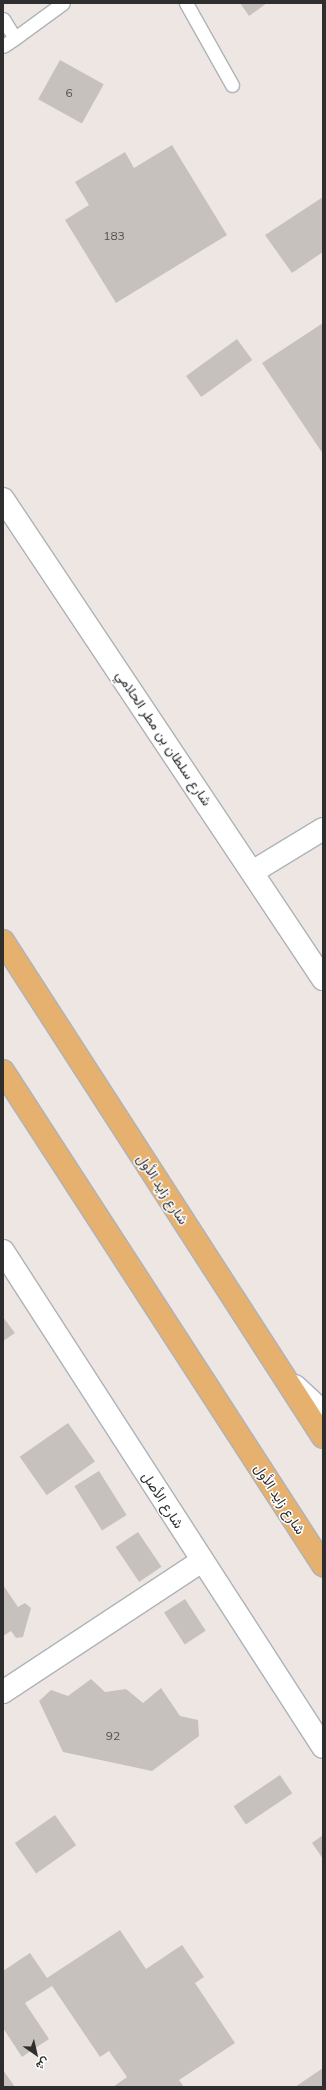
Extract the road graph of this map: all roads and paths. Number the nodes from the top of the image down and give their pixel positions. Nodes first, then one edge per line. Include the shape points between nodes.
1 (63, 3) edge
2 (186, 3) edge
3 (3, 18) edge
4 (15, 38) junction
5 (3, 46) edge
6 (232, 85) dead end
7 (3, 499) edge
8 (323, 829) edge
9 (254, 872) junction
10 (3, 941) edge
11 (323, 979) edge
12 (3, 1071) edge
13 (3, 1252) edge
14 (284, 1377) junction
15 (323, 1412) edge
16 (323, 1437) edge
17 (202, 1561) junction
18 (323, 1565) edge
19 (3, 1692) edge
20 (323, 1748) edge

1 - 4 lane
2 - 6 lane
3 - 4 lane
4 - 5 lane
7 - 9 street, شارع سلطان بن مطر الحلامي
8 - 9 street
9 - 11 street, شارع سلطان بن مطر الحلامي
10 - 14 main road, شارع زايد الأول
12 - 18 main road, شارع زايد الأول
13 - 17 street, شارع الأصل
14 - 15 street
14 - 16 main road, شارع زايد الأول
17 - 19 street
17 - 20 street, شارع الأصل

